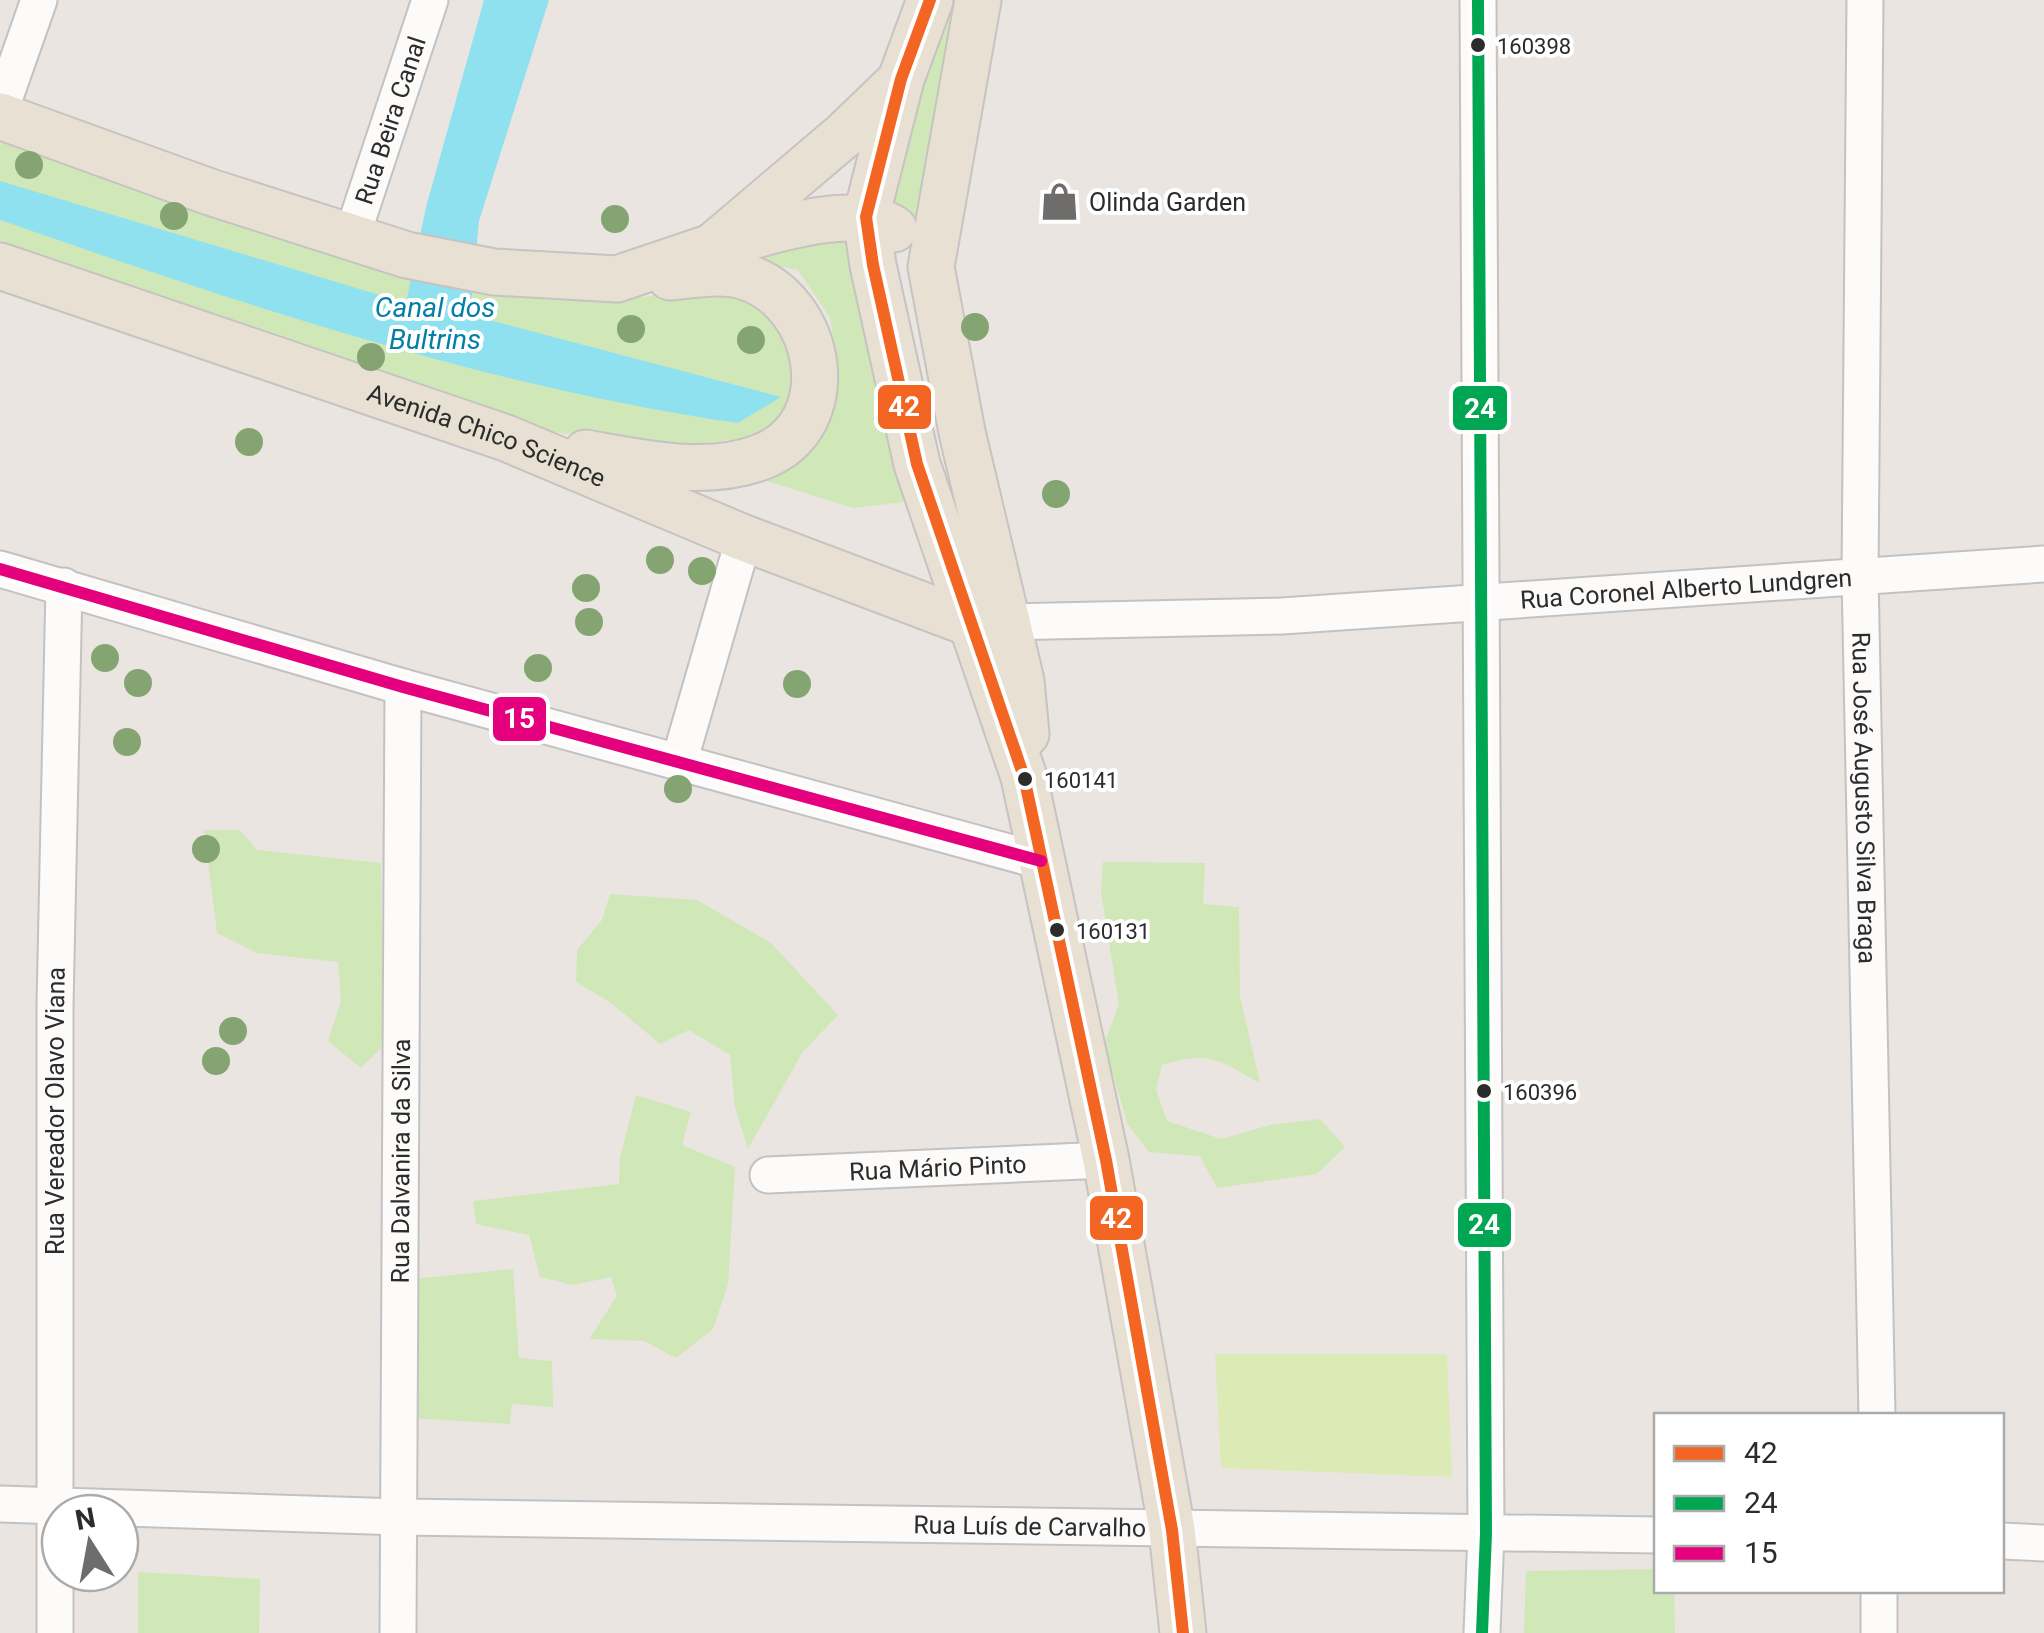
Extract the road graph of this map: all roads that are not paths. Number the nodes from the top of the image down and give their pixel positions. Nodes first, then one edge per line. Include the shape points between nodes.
1 (40, 0) edge
2 (430, 0) edge
3 (930, 0) edge
4 (978, 0) edge
5 (1478, 0) edge
6 (1865, 0) edge
7 (902, 79) junction
8 (0, 113) edge
9 (866, 218) junction
10 (351, 239) junction
11 (712, 247) junction
12 (0, 266) edge
13 (931, 267) junction
14 (618, 279) junction
15 (506, 438) junction
16 (744, 538) junction
17 (2044, 564) edge
18 (0, 568) edge
19 (1860, 575) junction
20 (64, 586) junction
21 (1483, 604) junction
22 (987, 622) junction
23 (404, 687) junction
24 (680, 759) junction
25 (1040, 860) junction
26 (1106, 1160) junction
27 (768, 1175) dead end
28 (1877, 1413) edge
29 (58, 1493) edge
30 (0, 1504) edge
31 (40, 1505) edge
32 (140, 1508) edge
33 (400, 1517) junction
34 (1172, 1530) junction
35 (1486, 1533) junction
36 (1654, 1535) edge
37 (2004, 1541) edge
38 (2044, 1542) edge
39 (56, 1593) edge
40 (1879, 1593) edge
41 (55, 1633) edge
42 (398, 1633) edge
43 (1183, 1633) edge
44 (1482, 1633) edge
45 (1879, 1633) edge

1 - 8 street
2 - 10 street, Rua Beira Canal
3 - 7 main road
4 - 13 main road
5 - 21 street
6 - 19 street, Rua José Augusto Silva Braga
7 - 9 main road
7 - 11 main road
8 - 10 main road
9 - 11 main road via 805,224
9 - 13 main road via 903,236
9 - 22 main road via 917,464
10 - 14 main road via 478,268
11 - 14 main road
12 - 15 main road, Avenida Chico Science
13 - 22 main road
14 - 15 main road via 729,274 777,298 795,314 814,350 814,392 794,432 766,456 744,463 682,467
15 - 16 main road, Avenida Chico Science
16 - 22 main road, Avenida Chico Science
16 - 24 street
17 - 19 street, Rua Coronel Alberto Lundgren
18 - 20 street
19 - 21 street, Rua Coronel Alberto Lundgren
19 - 28 street, Rua José Augusto Silva Braga
20 - 23 street
20 - 29 street, Rua Vereador Olavo Viana via 55,1006
21 - 22 street, Rua Coronel Alberto Lundgren
21 - 35 street
22 - 25 main road
23 - 24 street
23 - 33 street, Rua Dalvanira da Silva
24 - 25 street
25 - 26 main road
26 - 27 street, Rua Mário Pinto
26 - 34 main road
30 - 31 street, Rua Luís de Carvalho
32 - 33 street, Rua Luís de Carvalho
33 - 34 street, Rua Luís de Carvalho
33 - 42 street, Rua Dalvanira da Silva
34 - 35 street, Rua Luís de Carvalho
34 - 43 main road
35 - 36 street, Rua Luís de Carvalho
35 - 44 street
37 - 38 street
39 - 41 street, Rua Vereador Olavo Viana
40 - 45 street

